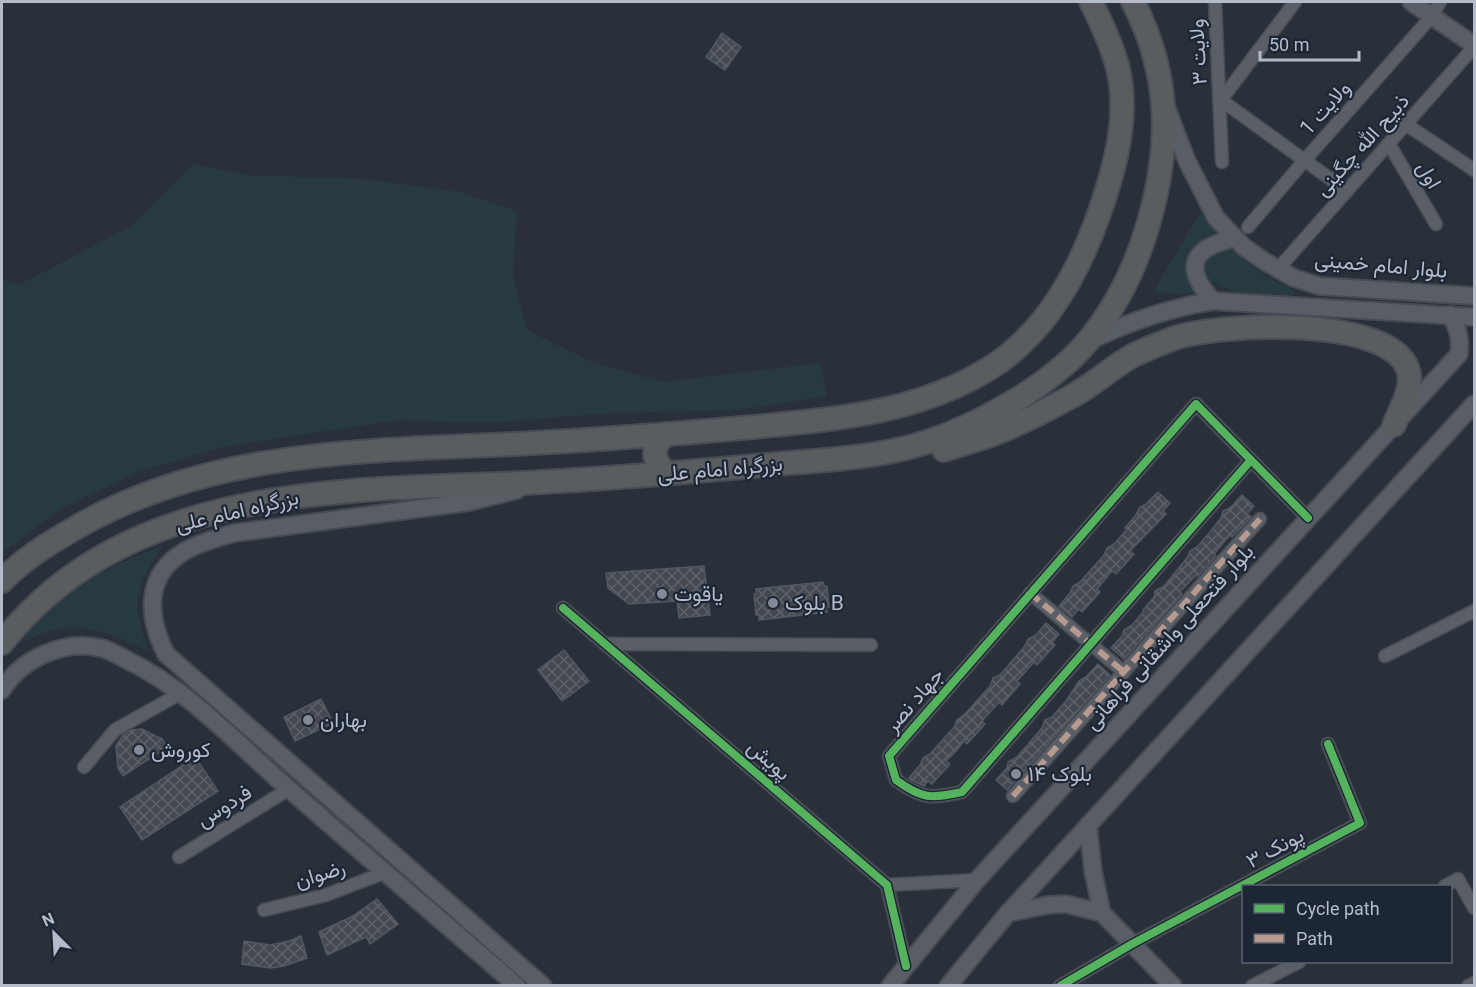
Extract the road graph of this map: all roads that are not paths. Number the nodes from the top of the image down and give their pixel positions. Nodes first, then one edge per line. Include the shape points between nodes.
1 (1091, 2) edge
2 (1133, 2) edge
3 (1215, 2) edge
4 (1295, 2) edge
5 (1411, 2) edge
6 (1436, 9) edge
7 (1474, 46) edge
8 (1221, 100) junction
9 (1165, 102) junction
10 (1407, 125) junction
11 (1389, 144) junction
12 (1304, 161) junction
13 (1222, 162) dead end
14 (1474, 170) edge
15 (1347, 191) junction
16 (1436, 224) dead end
17 (1241, 233) junction
18 (1278, 269) junction
19 (1474, 296) edge
20 (1213, 301) junction
21 (1450, 315) junction
22 (1474, 317) edge
23 (1087, 342) junction
24 (1467, 351) edge
25 (1474, 404) edge
26 (1394, 425) junction
27 (667, 434) junction
28 (607, 439) junction
29 (860, 456) junction
30 (1251, 460) junction
31 (668, 473) junction
32 (607, 479) junction
33 (552, 482) junction
34 (1308, 518) junction
35 (1260, 519) dead end
36 (2, 581) edge
37 (1030, 593) junction
38 (563, 608) dead end
39 (1474, 611) edge
40 (2, 643) edge
41 (605, 644) junction
42 (1091, 644) junction
43 (871, 645) dead end
44 (166, 654) junction
45 (1385, 656) dead end
46 (151, 671) junction
47 (1124, 672) junction
48 (2, 690) edge
49 (180, 693) junction
50 (1328, 744) dead end
51 (84, 767) dead end
52 (289, 789) junction
53 (1013, 796) dead end
54 (1088, 825) junction
55 (179, 857) dead end
56 (386, 872) junction
57 (977, 880) junction
58 (887, 885) junction
59 (1243, 885) edge
60 (1446, 885) edge
61 (1242, 886) edge
62 (1473, 900) edge
63 (264, 910) dead end
64 (1008, 913) junction
65 (1102, 913) junction
66 (1132, 944) junction
67 (1297, 963) edge
68 (906, 966) junction
69 (1474, 983) edge
70 (517, 986) edge
71 (543, 986) edge
72 (890, 986) edge
73 (948, 986) edge
74 (1060, 986) edge
75 (1173, 986) edge
76 (1252, 986) edge
77 (1468, 986) edge

1 - 27 highway, بزرگراه امام علی via 1115,57 1119,77 1119,145 1107,191 1079,262 1061,296 1029,336 993,367 946,392 917,402 828,420
2 - 9 highway, بزرگراه امام علی via 1155,51
3 - 8 street, ولایت ۳
4 - 8 street
5 - 6 main road
6 - 7 main road
6 - 12 street, ولایت 1
7 - 10 street, ذبیح الله چگینی
8 - 12 street
8 - 13 street, ولایت ۳
9 - 17 main road, بلوار امام خمینی via 1198,187 1216,218
9 - 23 highway, بزرگراه امام علی via 1158,180 1140,252 1112,308
10 - 11 street, ذبیح الله چگینی
10 - 14 street
11 - 15 street, ذبیح الله چگینی
11 - 16 street, اول
12 - 15 street
12 - 17 street, ولایت 1
15 - 18 street, ذبیح الله چگینی
17 - 18 main road, بلوار امام خمینی via 1257,256
17 - 20 main road via 1205,248 1196,259 1198,282
18 - 19 main road, بلوار امام خمینی via 1319,286
20 - 21 main road
20 - 23 main road via 1147,316
21 - 22 main road
21 - 24 main road, بلوار فتحعلی واشقانی فراهانی
23 - 29 highway, بزرگراه امام علی via 1006,407 908,447
24 - 26 main road, بلوار فتحعلی واشقانی فراهانی
25 - 54 main road
26 - 29 highway via 1407,393 1409,371 1396,352 1380,342 1343,332 1269,327 1211,330 1174,338 1133,355 1076,394 996,433 922,457
26 - 34 main road, بلوار فتحعلی واشقانی فراهانی
27 - 28 highway, بزرگراه امام علی
27 - 31 highway via 656,445 654,454
28 - 32 highway via 616,459
28 - 36 highway, بزرگراه امام علی via 334,453 188,479 89,520 18,565
29 - 31 highway, بزرگراه امام علی
30 - 34 street, جهاد نصر
30 - 37 street, جهاد نصر via 1196,404
30 - 42 street, جهاد نصر
31 - 32 highway, بزرگراه امام علی
32 - 33 highway, بزرگراه امام علی
33 - 40 highway, بزرگراه امام علی via 347,491 269,500 204,514 166,526 91,563 40,600
33 - 44 main road via 469,502 234,533 207,541 169,563 157,579 152,598 153,619
34 - 57 main road, بلوار فتحعلی واشقانی فراهانی
35 - 47 street
37 - 42 street
37 - 42 street, جهاد نصر via 889,756 896,780 920,795 935,798 962,792
38 - 41 street, پویش
39 - 45 street
41 - 43 street
41 - 58 street, پویش
42 - 47 street
44 - 46 main road via 159,651 149,656 147,664
44 - 71 main road
46 - 48 main road via 101,648 63,648 26,664
46 - 49 main road
47 - 53 street
49 - 51 street via 115,730
49 - 52 main road
50 - 59 street, پونک ۳ via 1360,823
52 - 55 street, فردوس
52 - 56 main road
54 - 64 main road
54 - 65 main road
56 - 63 street, رضوان via 326,895
56 - 70 main road
57 - 58 street
57 - 68 main road, بلوار فتحعلی واشقانی فراهانی
58 - 68 street
60 - 62 street via 1458,879
61 - 66 street, پونک ۳
64 - 65 main road via 1066,904
64 - 73 main road
65 - 66 main road
66 - 74 street
66 - 75 main road
67 - 76 street
68 - 72 main road, بلوار فتحعلی واشقانی فراهانی
69 - 77 street

